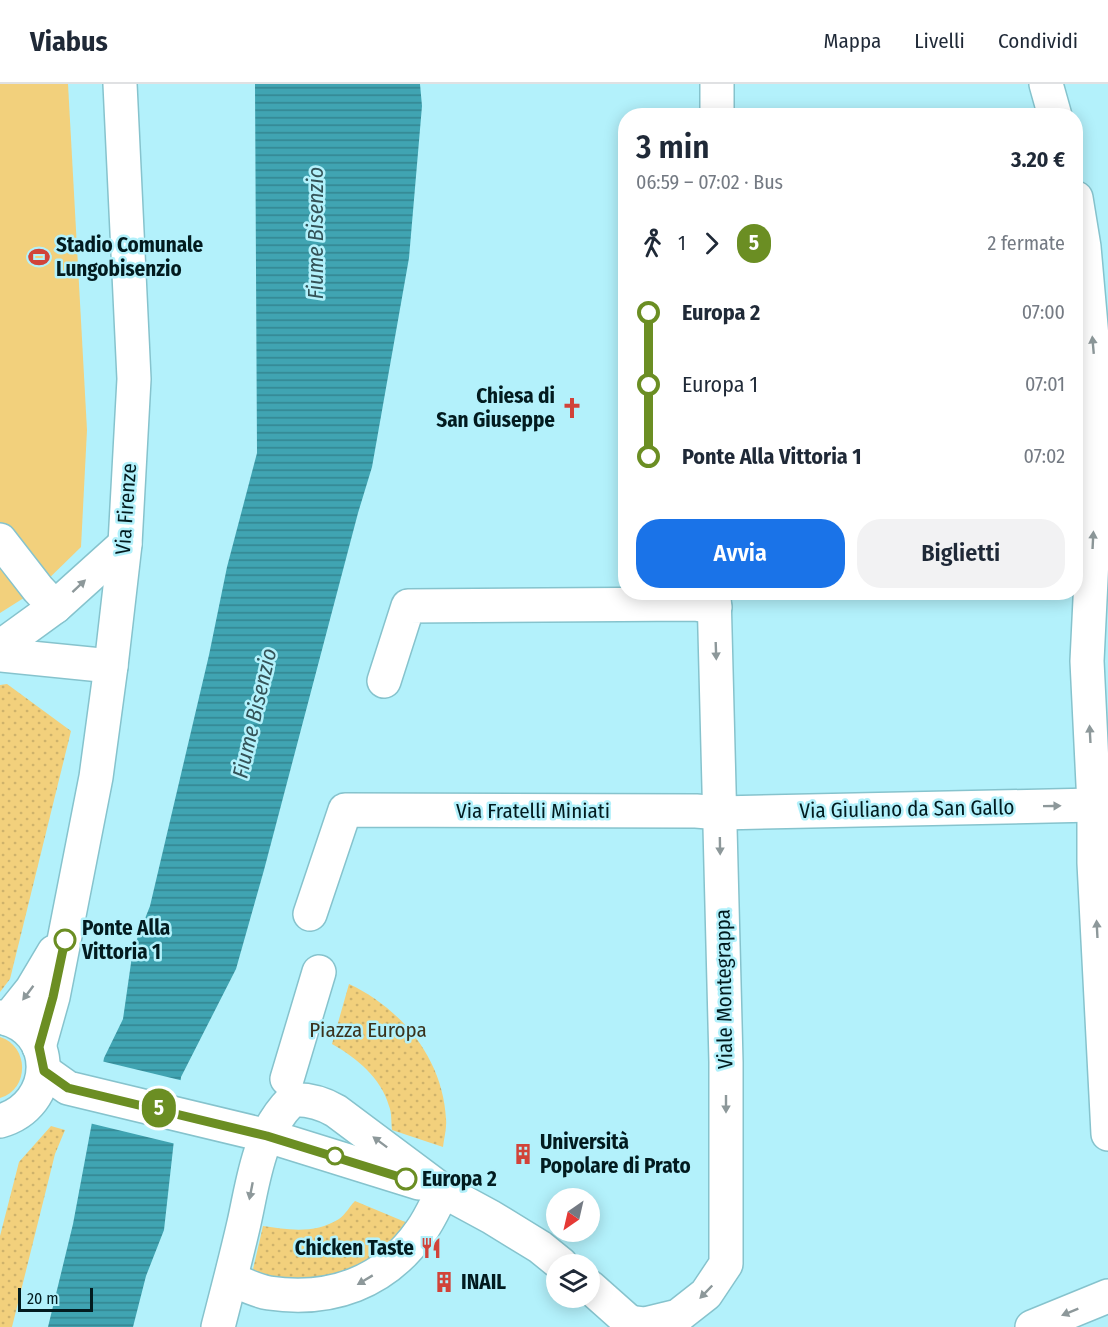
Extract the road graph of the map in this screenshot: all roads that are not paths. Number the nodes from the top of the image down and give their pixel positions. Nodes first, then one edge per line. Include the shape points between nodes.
1 (120, 84) edge
2 (717, 84) edge
3 (1046, 84) edge
4 (717, 108) edge
5 (1053, 108) edge
6 (1083, 214) edge
7 (1096, 244) edge
8 (0, 540) edge
9 (124, 544) junction
10 (714, 600) edge
11 (55, 608) junction
12 (0, 647) edge
13 (0, 655) edge
14 (111, 666) junction
15 (384, 681) dead end
16 (1094, 805) junction
17 (720, 813) junction
18 (310, 914) dead end
19 (67, 930) junction
20 (319, 972) dead end
21 (4, 1018) edge
22 (47, 1075) junction
23 (290, 1090) junction
24 (163, 1109) junction
25 (0, 1120) edge
26 (1108, 1134) edge
27 (267, 1136) junction
28 (443, 1191) junction
29 (546, 1256) edge
30 (231, 1279) junction
31 (1108, 1296) edge
32 (600, 1299) edge
33 (596, 1308) edge
34 (623, 1325) edge
35 (218, 1327) edge
36 (1032, 1327) edge

1 - 9 street, Via Firenze via 134,379
2 - 4 street
3 - 5 street
6 - 7 street
16 -> 7 street via 1087,661 1099,416
8 - 11 street
11 -> 9 street
9 - 14 street, Via Firenze
10 - 15 street via 694,604 408,606 390,640
10 -> 17 street, Viale Montegrappa
11 - 12 street
13 - 14 street
14 - 19 street, Via Firenze via 96,777
17 -> 16 street, Via Giuliano da San Gallo
26 -> 16 street
17 - 18 street, Via Fratelli Miniati via 345,810
17 -> 34 street, Viale Montegrappa via 726,1264 706,1294 678,1316
19 -> 21 street, Via Firenze via 32,989
19 - 22 street, Via Firenze via 53,997
20 - 23 street
21 - 22 street via 21,1025 31,1035
22 - 24 street
22 - 25 street via 25,1109 12,1118
23 - 24 street via 256,1112
23 - 27 street
28 -> 23 street via 344,1116
24 - 27 street
27 - 28 street
27 -> 30 street via 257,1161
28 - 29 street via 491,1217
28 -> 30 street via 406,1250 360,1284 333,1293 288,1294 268,1293
30 - 35 street
31 -> 36 street
32 - 34 street
33 - 34 street

